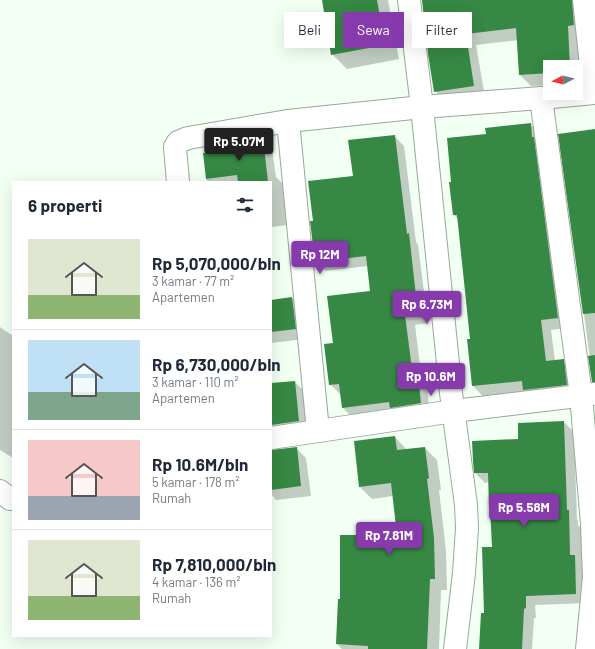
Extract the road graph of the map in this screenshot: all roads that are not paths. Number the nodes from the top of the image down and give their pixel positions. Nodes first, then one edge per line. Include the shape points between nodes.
1 (410, 0) edge
2 (584, 0) edge
3 (594, 93) edge
4 (541, 98) junction
5 (422, 107) junction
6 (288, 121) junction
7 (178, 181) edge
8 (588, 395) edge
9 (454, 411) junction
10 (318, 431) junction
11 (272, 438) edge
12 (455, 649) edge
13 (587, 649) edge

1 - 5 street
2 - 3 street
3 - 4 street
4 - 5 street
4 - 8 street
5 - 6 street
5 - 9 street
6 - 7 street via 188,138 178,142 175,147
6 - 10 street
8 - 9 street
8 - 13 street via 594,578
9 - 10 street
9 - 12 street via 467,528
10 - 11 street

